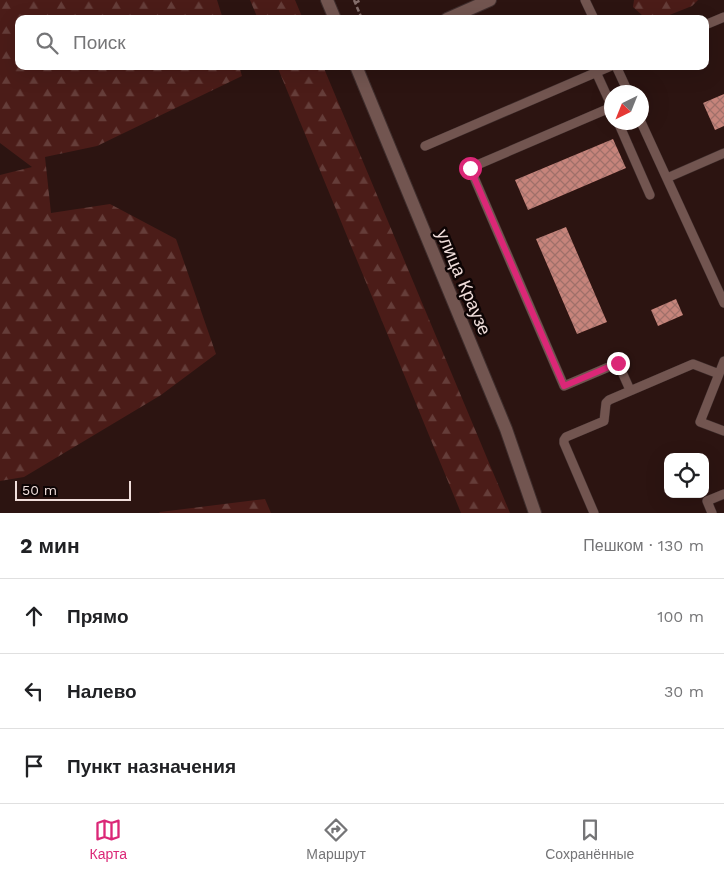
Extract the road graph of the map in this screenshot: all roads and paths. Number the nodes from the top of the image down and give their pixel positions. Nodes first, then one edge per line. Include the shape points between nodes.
1 (327, 0) edge
2 (361, 0) edge
3 (490, 0) edge
4 (585, 0) edge
5 (354, 1) edge
6 (333, 15) edge
7 (360, 15) edge
8 (456, 15) edge
9 (592, 15) edge
10 (724, 17) edge
11 (709, 23) edge
12 (358, 70) edge
13 (601, 70) edge
14 (618, 70) edge
15 (596, 72) junction
16 (625, 85) edge
17 (604, 90) edge
18 (604, 110) edge
19 (622, 130) edge
20 (646, 130) edge
21 (425, 146) dead end
22 (724, 154) edge
23 (667, 178) junction
24 (650, 195) dead end
25 (724, 303) edge
26 (724, 361) edge
27 (719, 374) junction
28 (630, 390) junction
29 (724, 431) edge
30 (724, 494) edge
31 (535, 513) edge
32 (594, 513) edge
33 (712, 513) edge

1 - 6 main road
2 - 5 path
3 - 8 main road
4 - 9 lane
5 - 7 path
10 - 11 lane
12 - 31 main road, улица Краузе via 506,429
13 - 15 lane
14 - 16 lane
15 - 17 lane
15 - 21 lane
18 - 28 lane via 470,168 564,386 618,363
19 - 24 lane
20 - 23 lane
22 - 23 lane
23 - 25 lane
26 - 27 lane
27 - 28 lane via 693,364
27 - 29 lane via 700,422
28 - 32 lane via 607,401 604,421 564,440
30 - 33 lane via 707,501

